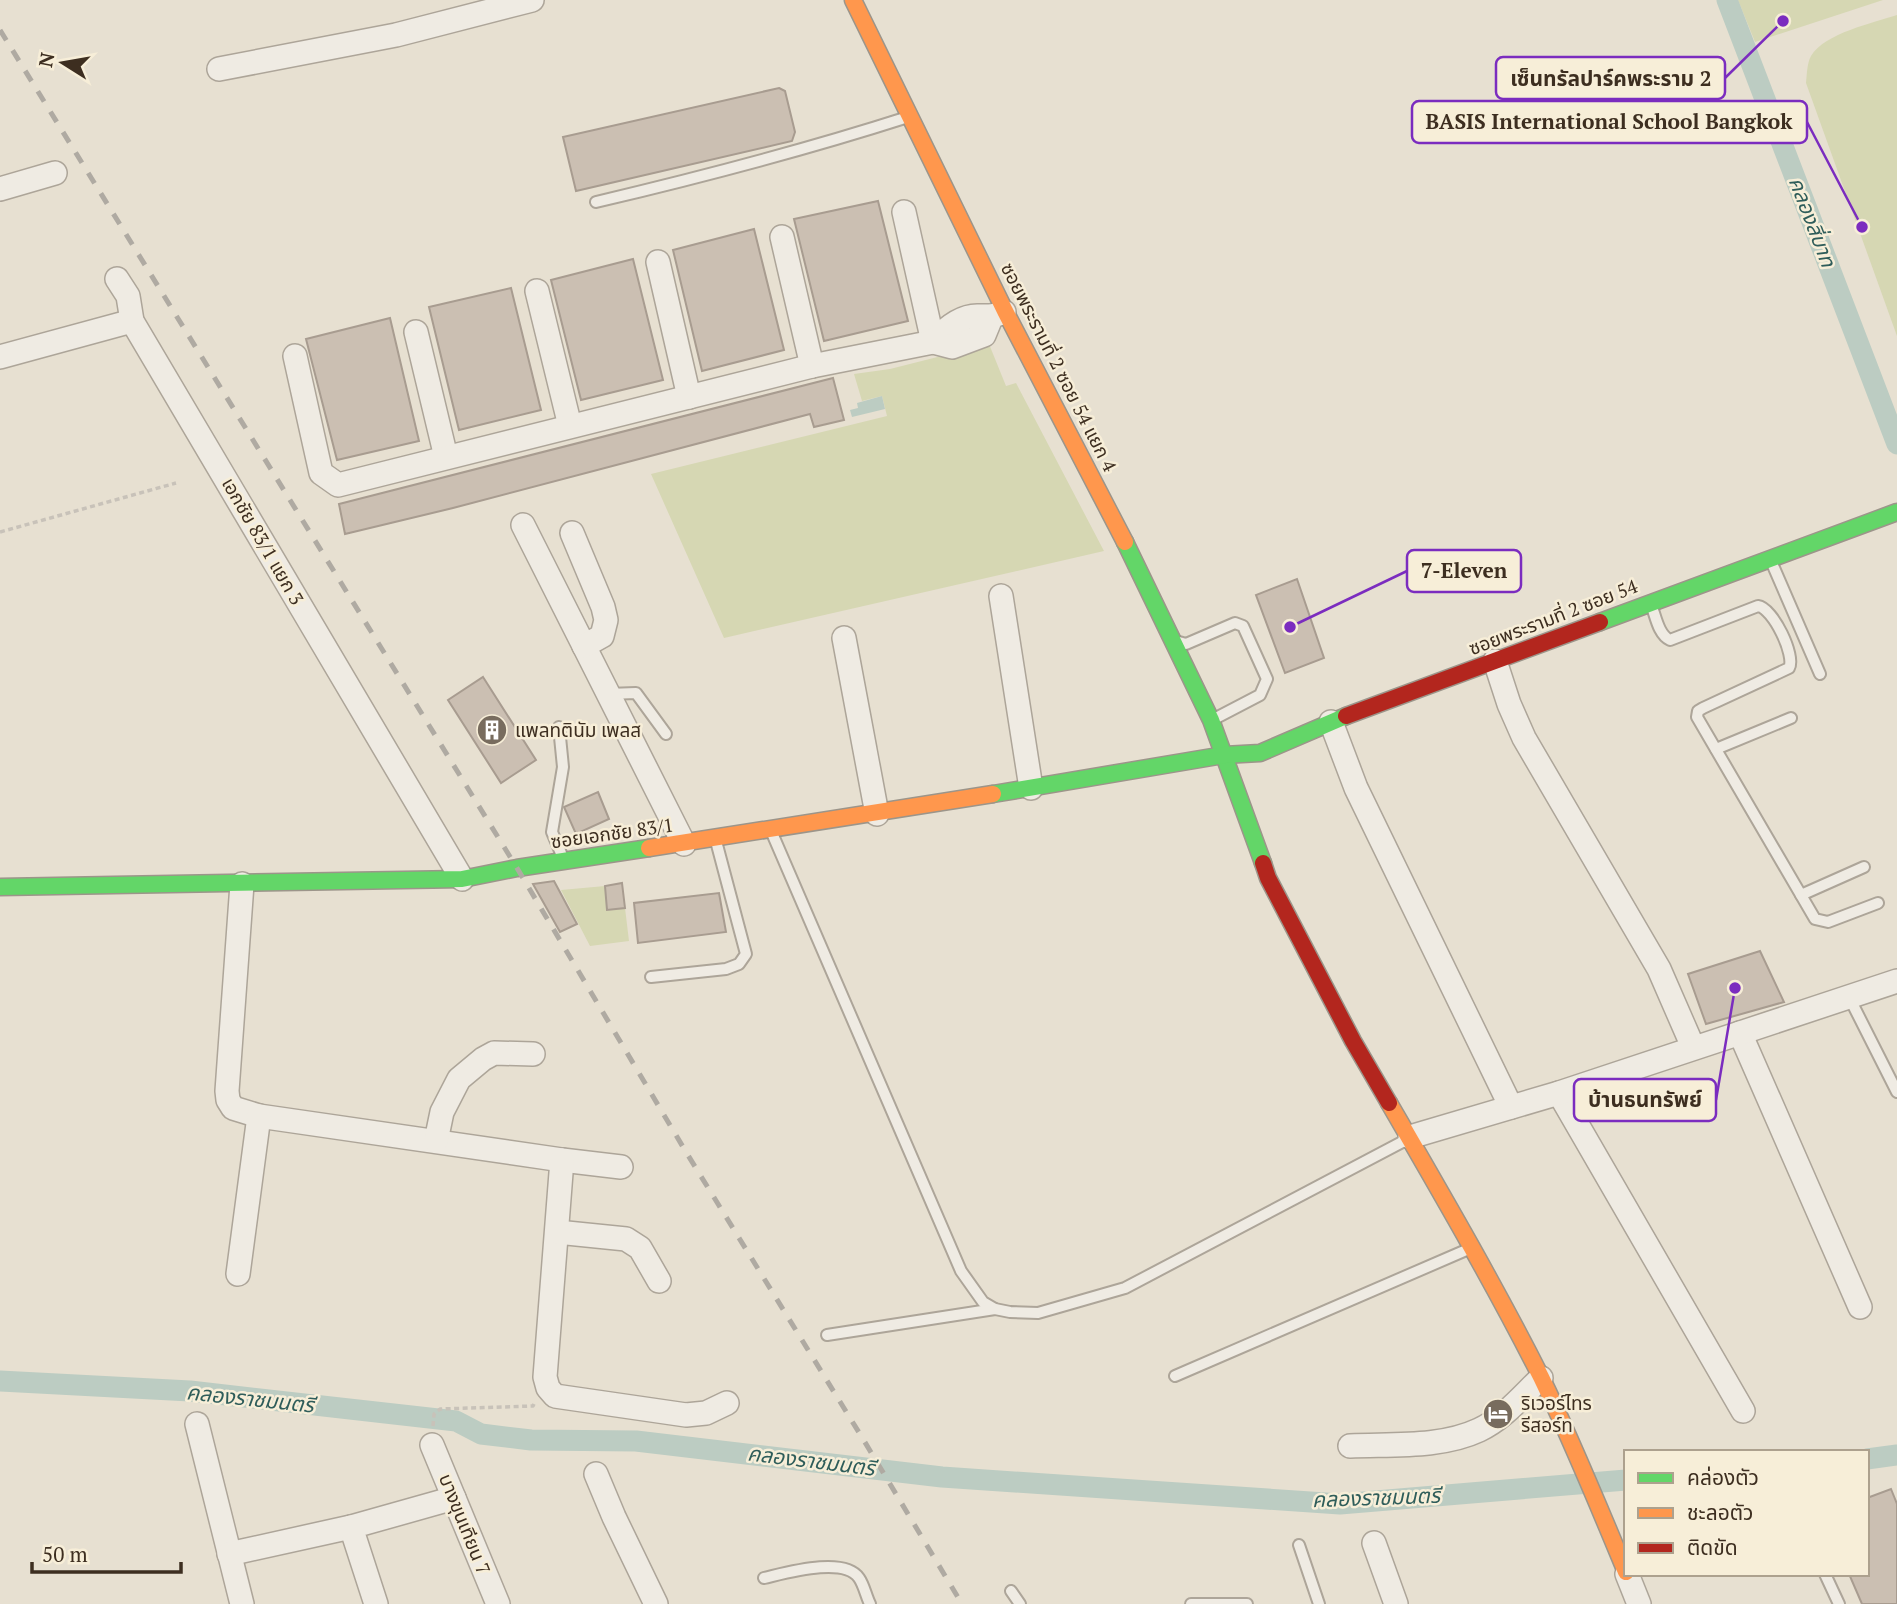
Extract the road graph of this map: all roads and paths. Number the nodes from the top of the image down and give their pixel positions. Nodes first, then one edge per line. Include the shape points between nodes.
1 (532, 0) edge
2 (853, 0) edge
3 (219, 69) dead end
4 (911, 116) junction
5 (55, 173) dead end
6 (0, 189) edge
7 (596, 202) dead end
8 (904, 212) dead end
9 (782, 237) dead end
10 (658, 262) dead end
11 (117, 279) dead end
12 (537, 291) dead end
13 (998, 314) junction
14 (132, 321) junction
15 (416, 332) dead end
16 (933, 342) junction
17 (295, 356) dead end
18 (0, 357) edge
19 (813, 366) junction
20 (688, 397) junction
21 (570, 426) junction
22 (446, 457) junction
23 (176, 483) dead end
24 (1897, 512) edge
25 (523, 525) dead end
26 (0, 532) edge
27 (572, 533) dead end
28 (1770, 559) junction
29 (1001, 596) dead end
30 (1650, 602) junction
31 (845, 638) dead end
32 (1171, 639) junction
33 (584, 646) junction
34 (1495, 662) junction
35 (1820, 674) dead end
36 (608, 694) junction
37 (1791, 718) dead end
38 (1212, 720) junction
39 (1331, 722) junction
40 (559, 727) dead end
41 (666, 734) dead end
42 (1716, 748) junction
43 (1224, 755) junction
44 (1031, 788) junction
45 (877, 814) junction
46 (771, 830) junction
47 (716, 839) junction
48 (684, 844) junction
49 (564, 861) junction
50 (1864, 867) dead end
51 (462, 879) junction
52 (242, 884) junction
53 (0, 887) edge
54 (1801, 895) junction
55 (1878, 903) dead end
56 (651, 977) dead end
57 (1897, 981) edge
58 (1849, 997) junction
59 (1740, 1033) junction
60 (1693, 1047) junction
61 (533, 1054) dead end
62 (1897, 1092) edge
63 (1559, 1093) junction
64 (1511, 1107) junction
65 (258, 1116) junction
66 (1410, 1138) junction
67 (436, 1141) junction
68 (562, 1160) junction
69 (621, 1167) dead end
70 (557, 1232) junction
71 (1472, 1247) junction
72 (238, 1274) dead end
73 (659, 1281) dead end
74 (1860, 1307) dead end
75 (995, 1309) junction
76 (827, 1335) dead end
77 (1175, 1376) dead end
78 (1541, 1378) junction
79 (548, 1388) junction
80 (726, 1403) dead end
81 (1743, 1411) dead end
82 (434, 1414) dead end
83 (197, 1424) dead end
84 (432, 1445) dead end
85 (1350, 1446) dead end
86 (596, 1474) dead end
87 (454, 1498) junction
88 (351, 1527) junction
89 (1374, 1543) dead end
90 (1299, 1545) dead end
91 (229, 1554) junction
92 (1624, 1568) edge
93 (1627, 1576) edge
94 (1826, 1576) edge
95 (764, 1577) dead end
96 (1011, 1591) dead end
97 (242, 1604) edge
98 (376, 1604) edge
99 (498, 1604) edge
100 (656, 1604) edge
101 (870, 1604) edge
102 (1020, 1604) edge
103 (1191, 1604) edge
104 (1247, 1604) edge
105 (1319, 1604) edge
106 (1396, 1604) edge
107 (1639, 1604) edge
108 (1839, 1604) edge

1 - 3 street via 396,35
2 - 4 street, ซอยพระรามที่ 2 ซอย 54 แยก 4
4 - 7 lane via 723,172
4 - 13 street, ซอยพระรามที่ 2 ซอย 54 แยก 4
5 - 6 street
8 - 16 street
9 - 19 street
10 - 20 street
11 - 14 street, เอกชัย 83/1 แยก 3 via 128,296
12 - 21 street
13 - 16 street via 974,316 946,328
13 - 32 street, ซอยพระรามที่ 2 ซอย 54 แยก 4 via 1115,522
14 - 18 street
14 - 51 street, เอกชัย 83/1 แยก 3
15 - 22 street
16 - 19 street
17 - 22 street via 321,472 329,480 338,485
19 - 20 street
20 - 21 street
21 - 22 street
23 - 26 path
24 - 28 street, ซอยพระรามที่ 2 ซอย 54
25 - 33 street
27 - 33 street via 606,620 602,636
28 - 30 street, ซอยพระรามที่ 2 ซอย 54
28 - 35 lane
29 - 44 street
30 - 34 street, ซอยพระรามที่ 2 ซอย 54
30 - 42 lane via 1670,640 1763,607 1770,612 1791,655 1789,668 1698,711 1697,717
31 - 45 street
32 - 38 street, ซอยพระรามที่ 2 ซอย 54 แยก 4
32 - 38 lane via 1186,644 1226,626 1242,626 1267,679 1265,688
33 - 36 street
34 - 39 street, ซอยพระรามที่ 2 ซอย 54
34 - 60 street via 1524,738 1659,968
36 - 41 lane via 636,693
36 - 48 street
37 - 42 lane
38 - 43 street, ซอยพระรามที่ 2 ซอย 54 แยก 4
39 - 43 street, ซอยพระรามที่ 2 ซอย 54 via 1260,753
39 - 64 street via 1356,788
40 - 49 lane via 563,767 552,832
42 - 54 lane
43 - 44 street, ซอยเอกชัย 83/1
43 - 66 street, ซอยพระรามที่ 2 ซอย 54 แยก 4 via 1268,878 1353,1041
44 - 45 street, ซอยเอกชัย 83/1
45 - 46 street, ซอยเอกชัย 83/1
46 - 47 street, ซอยเอกชัย 83/1
46 - 75 lane via 961,1271 983,1301
47 - 48 street, ซอยเอกชัย 83/1
47 - 56 lane via 746,954 739,964 726,969
48 - 49 street, ซอยเอกชัย 83/1
49 - 51 street, ซอยเอกชัย 83/1
50 - 54 lane
51 - 52 street, ซอยเอกชัย 83/1
52 - 53 street, ซอยเอกชัย 83/1
52 - 65 street via 227,1091 233,1108
54 - 55 lane via 1815,919 1824,923
57 - 58 street
58 - 59 street
58 - 62 lane
59 - 60 street
59 - 74 street
60 - 63 street
61 - 67 street via 494,1053 459,1079 442,1112
63 - 64 street
63 - 81 street
64 - 66 street
65 - 67 street
65 - 72 street
66 - 71 street, ซอยพระรามที่ 2 ซอย 54 แยก 4
66 - 75 lane via 1125,1288 1038,1313
67 - 68 street
68 - 69 street
68 - 70 street
70 - 73 street via 626,1239 640,1248
70 - 79 street via 545,1377
71 - 77 lane
71 - 78 street, ซอยพระรามที่ 2 ซอย 54 แยก 4
75 - 76 lane
78 - 85 street via 1478,1430 1449,1440
78 - 92 street, ซอยพระรามที่ 2 ซอย 54 แยก 4
79 - 80 street via 555,1396 686,1415 706,1413
79 - 82 path via 533,1406 440,1409
83 - 91 street
84 - 87 street, บางขุนเทียน 7
86 - 100 street
87 - 88 street
87 - 99 street, บางขุนเทียน 7
88 - 91 street
88 - 98 street
89 - 106 street
90 - 105 lane
91 - 97 street
93 - 107 street
94 - 108 lane
95 - 101 lane via 811,1567 848,1569 859,1577
96 - 102 lane
103 - 104 lane

